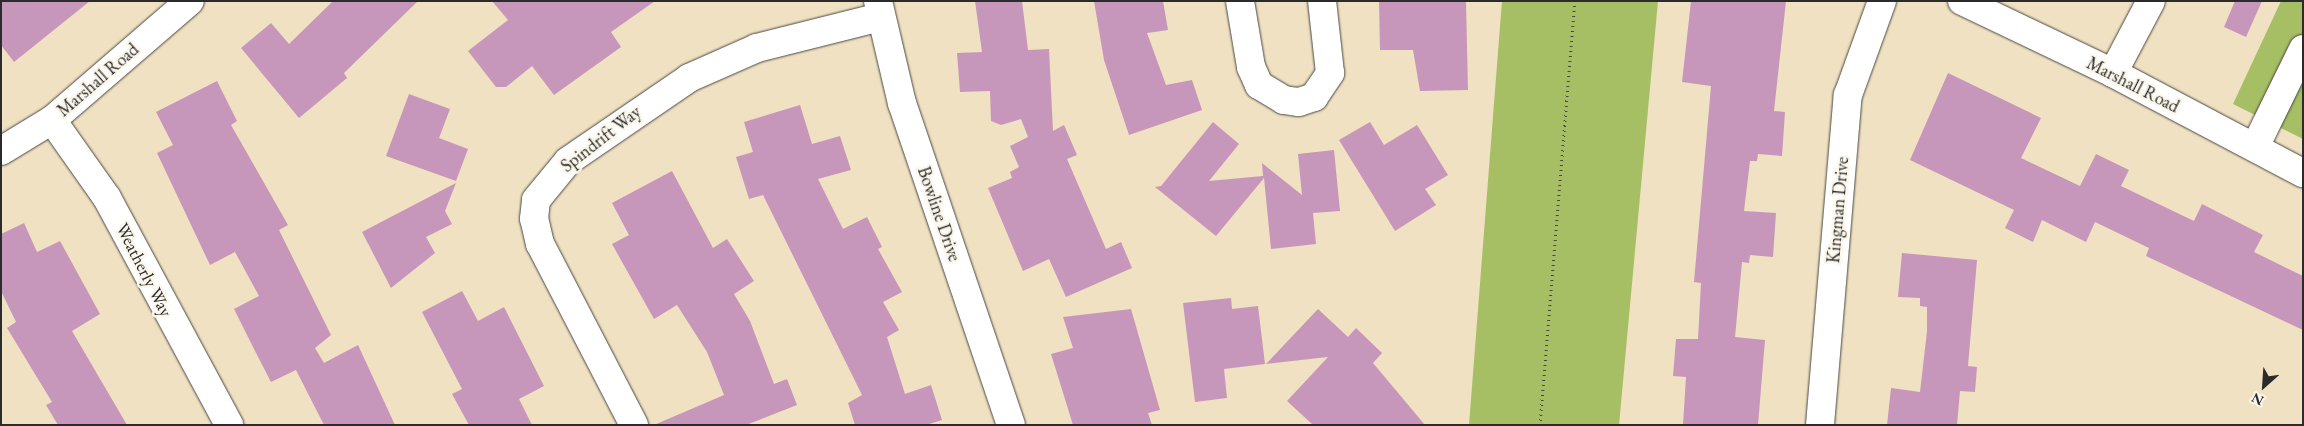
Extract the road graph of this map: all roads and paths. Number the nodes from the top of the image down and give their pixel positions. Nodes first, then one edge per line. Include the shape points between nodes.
1 (190, 1) edge
2 (1240, 1) edge
3 (1322, 1) edge
4 (1575, 1) edge
5 (1882, 1) edge
6 (1962, 1) edge
7 (2151, 1) edge
8 (879, 9) edge
9 (2303, 49) edge
10 (2113, 73) junction
11 (52, 120) junction
12 (2255, 148) junction
13 (1, 151) edge
14 (2303, 173) edge
15 (229, 425) edge
16 (634, 425) edge
17 (1011, 425) edge
18 (1540, 425) edge
19 (1820, 425) edge

1 - 11 street, Marshall Road
2 - 3 street via 1251,67 1259,85 1284,100 1299,102 1314,96 1330,73
4 - 18 path
5 - 19 street, Kingman Drive via 1848,95
6 - 10 street, Marshall Road
7 - 10 street
8 - 16 street, Spindrift Way via 757,48 689,78 568,161 536,200 534,219 540,244
8 - 17 street, Bowline Drive via 902,103
9 - 12 street
10 - 12 street, Marshall Road
11 - 13 street, Marshall Road
11 - 15 street, Weatherly Way via 107,198
12 - 14 street, Marshall Road

